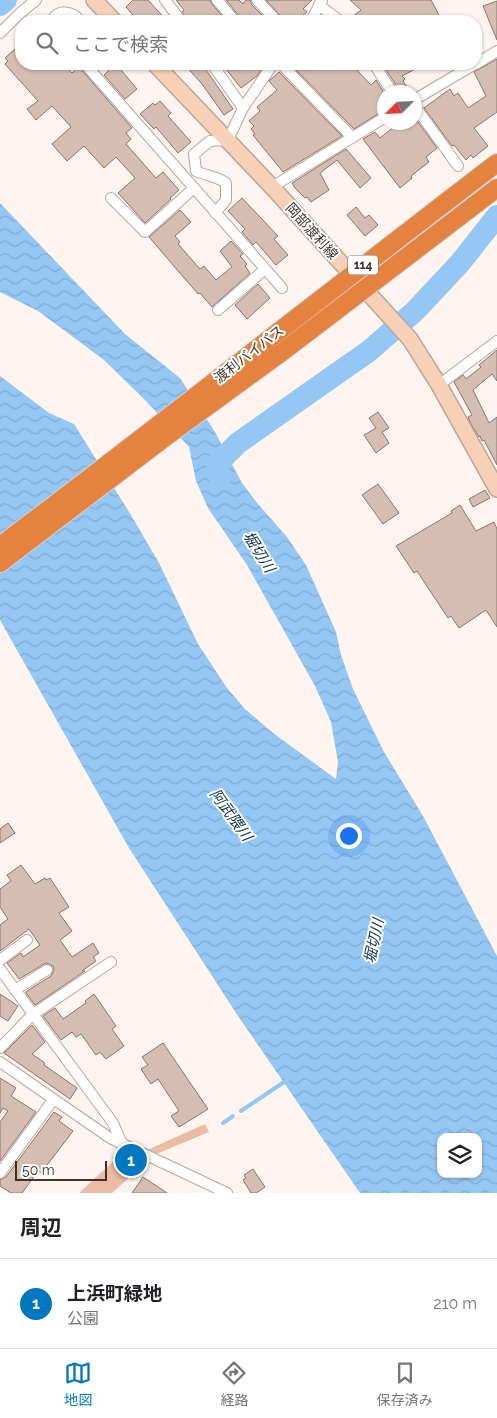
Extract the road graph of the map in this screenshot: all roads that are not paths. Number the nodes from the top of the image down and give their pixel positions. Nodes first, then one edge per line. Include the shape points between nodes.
1 (36, 0) edge
2 (94, 0) edge
3 (165, 0) edge
4 (217, 0) edge
5 (257, 0) edge
6 (321, 2) edge
7 (18, 15) edge
8 (57, 15) edge
9 (75, 15) edge
10 (108, 15) edge
11 (176, 15) edge
12 (230, 15) edge
13 (271, 15) edge
14 (314, 15) edge
15 (334, 15) edge
16 (15, 18) edge
17 (0, 33) edge
18 (497, 51) edge
19 (482, 60) edge
20 (90, 70) edge
21 (161, 70) edge
22 (216, 70) edge
23 (269, 70) edge
24 (287, 70) edge
25 (378, 70) edge
26 (466, 70) edge
27 (388, 85) edge
28 (422, 95) edge
29 (243, 108) junction
30 (422, 117) edge
31 (377, 122) edge
32 (352, 137) junction
33 (228, 140) junction
34 (497, 163) edge
35 (458, 166) dead end
36 (272, 187) junction
37 (194, 188) junction
38 (497, 188) edge
39 (111, 198) dead end
40 (215, 212) junction
41 (265, 269) junction
42 (352, 274) junction
43 (282, 288) dead end
44 (365, 289) junction
45 (218, 310) dead end
46 (497, 341) edge
47 (439, 384) junction
48 (496, 482) edge
49 (0, 546) edge
50 (0, 563) edge
51 (27, 940) dead end
52 (0, 960) edge
53 (111, 962) dead end
54 (0, 969) edge
55 (47, 970) dead end
56 (15, 990) junction
57 (32, 1015) junction
58 (0, 1048) edge
59 (0, 1062) edge
60 (53, 1100) junction
61 (122, 1144) junction
62 (0, 1173) edge
63 (227, 1193) edge

1 - 7 street
2 - 10 main road
3 - 11 street
4 - 12 street
5 - 13 street
6 - 14 street
6 - 15 street
8 - 9 street via 67,12
16 - 17 street
18 - 19 street
20 - 37 street
21 - 33 main road, 岡部渡利線
22 - 29 street
23 - 29 street
24 - 32 street
25 - 27 street
26 - 28 street
29 - 33 street
30 - 35 street
31 - 32 street
32 - 36 street
33 - 36 main road, 岡部渡利線
33 - 40 street via 210,141 194,154 196,171 226,183 226,200
34 - 42 highway, 渡利バイパス / 114
36 - 42 main road, 岡部渡利線
37 - 39 street via 145,232
37 - 40 street
38 - 44 highway, 渡利バイパス / 114
40 - 41 street
41 - 43 street
41 - 45 street
42 - 44 main road, 岡部渡利線
42 - 49 highway, 渡利バイパス / 114
44 - 47 main road, 岡部渡利線 via 410,340
44 - 50 highway, 渡利バイパス / 114
46 - 47 street
47 - 48 main road, 岡部渡利線
51 - 52 street
53 - 57 street
54 - 56 street
55 - 56 street
56 - 57 street
57 - 58 street
57 - 61 street via 113,1123
59 - 60 street
60 - 61 street
60 - 62 street
61 - 63 street

